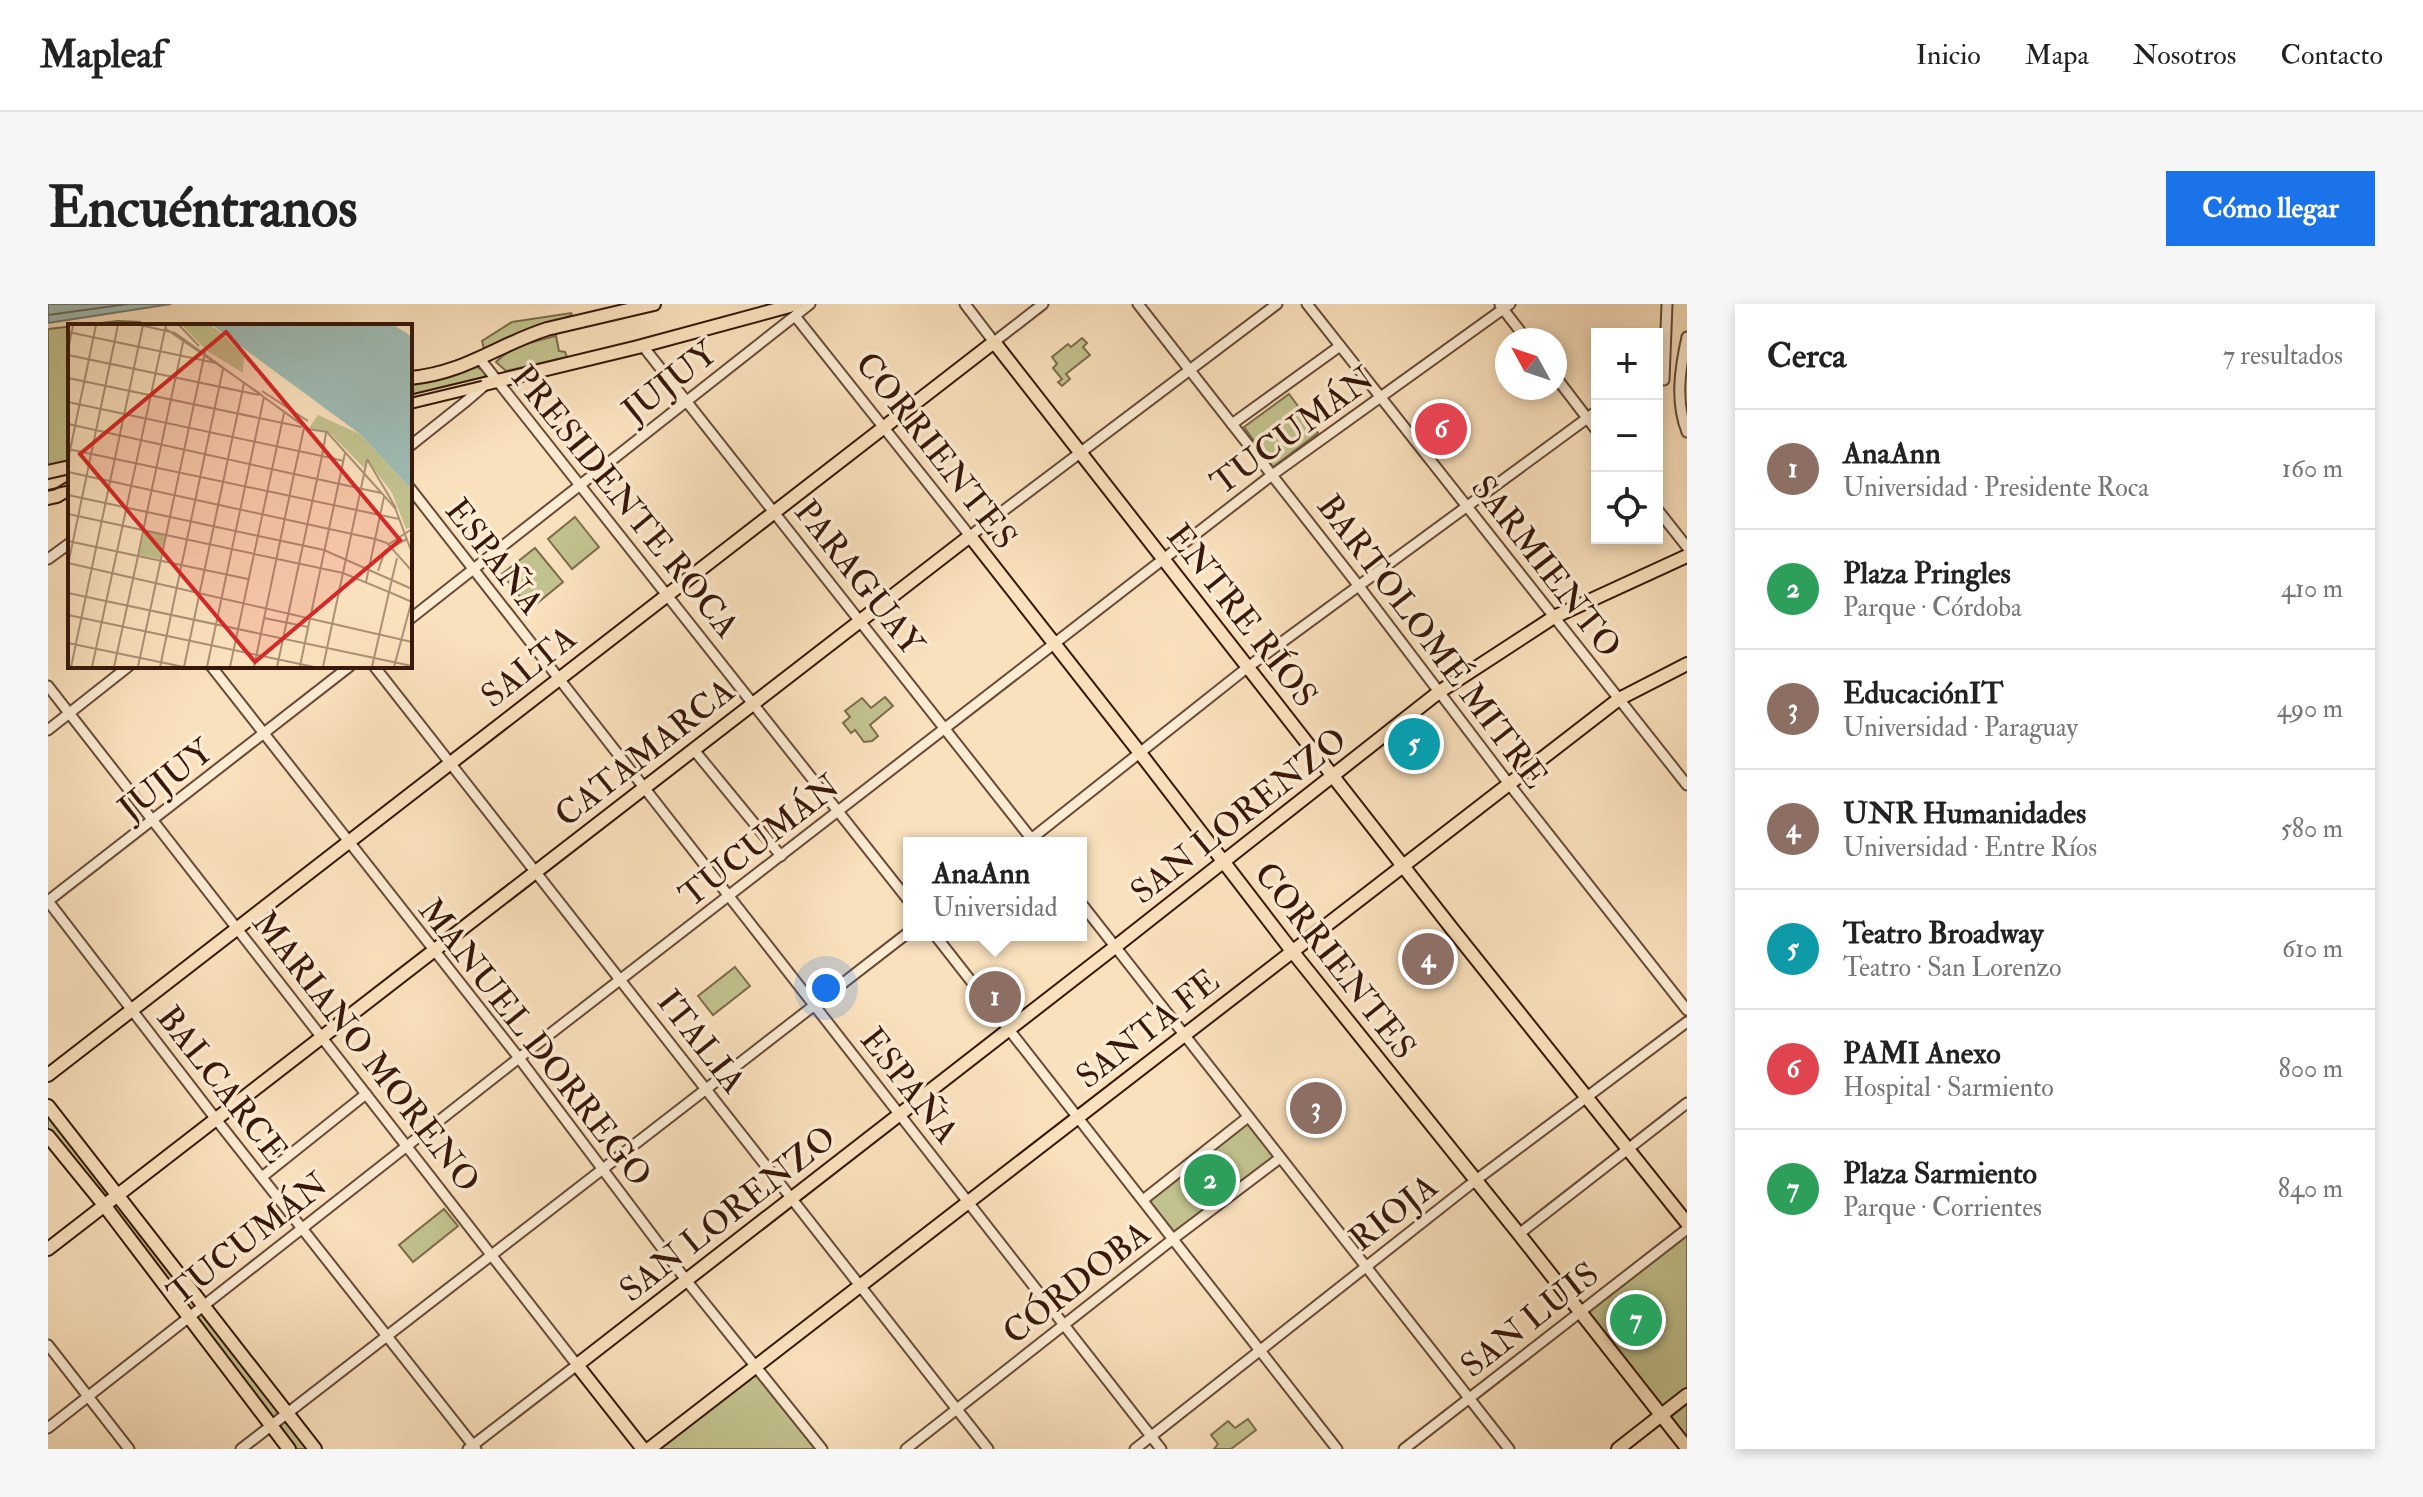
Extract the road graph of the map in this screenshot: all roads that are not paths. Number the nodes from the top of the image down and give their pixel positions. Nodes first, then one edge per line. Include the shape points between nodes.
1 (654, 304) edge
2 (810, 304) edge
3 (965, 304) edge
4 (1043, 304) edge
5 (1138, 304) edge
6 (1277, 304) edge
7 (1307, 304) edge
8 (1667, 304) edge
9 (1504, 305) edge
10 (796, 310) edge
11 (1519, 328) edge
12 (1687, 337) edge
13 (994, 342) junction
14 (642, 345) junction
15 (1340, 346) junction
16 (480, 359) junction
17 (1190, 370) junction
18 (412, 378) edge
19 (1676, 380) edge
20 (491, 382) junction
21 (1567, 392) edge
22 (1380, 397) junction
23 (687, 401) junction
24 (412, 402) edge
25 (1591, 415) edge
26 (1586, 418) junction
27 (1232, 424) junction
28 (1591, 424) edge
29 (883, 427) junction
30 (1687, 432) edge
31 (412, 444) edge
32 (1080, 453) junction
33 (1272, 475) junction
34 (579, 485) junction
35 (68, 489) edge
36 (68, 490) edge
37 (48, 491) edge
38 (412, 491) edge
39 (48, 498) edge
40 (1466, 505) junction
41 (775, 511) junction
42 (1663, 517) edge
43 (970, 536) junction
44 (68, 544) edge
45 (1687, 547) edge
46 (1687, 556) edge
47 (1165, 558) junction
48 (48, 559) edge
49 (473, 569) junction
50 (1358, 585) junction
51 (667, 594) junction
52 (412, 617) edge
53 (1554, 617) junction
54 (861, 621) junction
55 (1054, 644) junction
56 (1687, 664) edge
57 (1248, 667) junction
58 (126, 668) edge
59 (213, 668) edge
60 (347, 668) edge
61 (376, 668) edge
62 (558, 679) junction
63 (48, 686) edge
64 (1439, 692) junction
65 (1619, 699) junction
66 (754, 703) junction
67 (69, 713) junction
68 (945, 728) junction
69 (48, 730) edge
70 (263, 735) junction
71 (694, 750) junction
72 (1140, 753) junction
73 (450, 762) junction
74 (1332, 775) junction
75 (1509, 784) junction
76 (1687, 785) edge
77 (644, 788) junction
78 (838, 811) junction
79 (154, 821) junction
80 (1026, 837) edge
81 (1036, 837) edge
82 (347, 842) junction
83 (781, 856) junction
84 (1223, 862) junction
85 (1403, 866) junction
86 (536, 871) junction
87 (903, 893) edge
88 (729, 896) junction
89 (48, 901) edge
90 (1087, 911) edge
91 (235, 928) junction
92 (903, 937) edge
93 (940, 941) edge
94 (1115, 947) junction
95 (433, 950) junction
96 (1292, 951) junction
97 (621, 980) junction
98 (814, 1005) junction
99 (132, 1010) junction
100 (1687, 1010) edge
101 (1687, 1022) edge
102 (1008, 1028) junction
103 (1184, 1035) junction
104 (321, 1037) junction
105 (519, 1058) junction
106 (48, 1075) edge
107 (706, 1089) junction
108 (366, 1094) junction
109 (1585, 1098) junction
110 (1687, 1103) edge
111 (48, 1106) edge
112 (899, 1114) junction
113 (1248, 1117) junction
114 (215, 1118) junction
115 (1078, 1118) junction
116 (48, 1136) edge
117 (408, 1146) junction
118 (1628, 1149) junction
119 (1280, 1158) junction
120 (603, 1168) junction
121 (262, 1177) junction
122 (1476, 1180) junction
123 (118, 1194) junction
124 (791, 1198) junction
125 (1143, 1200) junction
126 (968, 1202) junction
127 (104, 1205) junction
128 (1687, 1223) edge
129 (303, 1228) junction
130 (1687, 1229) edge
131 (1519, 1234) junction
132 (1173, 1239) junction
133 (48, 1249) edge
134 (492, 1255) junction
135 (1366, 1266) junction
136 (686, 1280) junction
137 (860, 1285) junction
138 (204, 1306) junction
139 (1580, 1313) junction
140 (189, 1317) junction
141 (1064, 1324) junction
142 (387, 1336) junction
143 (48, 1345) edge
144 (1259, 1349) junction
145 (577, 1365) junction
146 (755, 1367) junction
147 (1687, 1395) edge
148 (88, 1396) junction
149 (1469, 1398) junction
150 (957, 1409) junction
151 (287, 1413) junction
152 (1661, 1415) junction
153 (271, 1425) junction
154 (48, 1428) edge
155 (1152, 1436) junction
156 (472, 1448) edge
157 (1687, 1448) edge
158 (129, 1449) edge
159 (241, 1449) edge
160 (289, 1449) edge
161 (315, 1449) edge
162 (643, 1449) edge
163 (649, 1449) edge
164 (822, 1449) edge
165 (906, 1449) edge
166 (988, 1449) edge
167 (1135, 1449) edge
168 (1161, 1449) edge
169 (1337, 1449) edge
170 (1404, 1449) edge
171 (1509, 1449) edge
172 (1618, 1449) edge

1 - 16 main road via 531,334
2 - 10 street, JUJUY
3 - 13 street, ENTRE RÍOS
4 - 13 street, SALTA
5 - 17 street, BARTOLOMÉ MITRE
6 - 17 street, CATAMARCA
7 - 15 street, SARMIENTO
8 - 19 street
9 - 11 street
9 - 22 street, TUCUMÁN
10 - 14 main road
10 - 23 street, JUJUY
10 - 29 street, CORRIENTES
12 - 19 street
13 - 29 main road, SALTA
13 - 32 main road, ENTRE RÍOS
14 - 20 main road
14 - 23 street, PARAGUAY
15 - 22 street, SARMIENTO
15 - 27 street
16 - 18 main road
16 - 20 street, PRESIDENTE ROCA
17 - 27 street, BARTOLOMÉ MITRE
17 - 32 street, CATAMARCA
19 - 30 street
20 - 24 main road
20 - 31 street
20 - 34 street, PRESIDENTE ROCA
21 - 26 street
22 - 33 street, TUCUMÁN
22 - 40 street, SARMIENTO
23 - 34 street, JUJUY
23 - 41 street, PARAGUAY
25 - 26 street
26 - 28 street
26 - 40 street
27 - 33 street, BARTOLOMÉ MITRE
29 - 41 main road, SALTA
29 - 43 street, CORRIENTES
32 - 43 street, CATAMARCA
32 - 47 main road, ENTRE RÍOS
33 - 47 street, TUCUMÁN
33 - 50 street, BARTOLOMÉ MITRE
34 - 49 street, JUJUY
34 - 51 street, PRESIDENTE ROCA
35 - 37 main road
36 - 39 main road
38 - 49 street, ESPAÑA
40 - 50 street
40 - 53 street, SARMIENTO
41 - 51 main road, SALTA
41 - 54 street, PARAGUAY
42 - 45 street
43 - 54 main road, CATAMARCA
43 - 55 main road, CORRIENTES
44 - 48 street
46 - 53 main road, SAN LORENZO
47 - 55 street, TUCUMÁN
47 - 57 main road, ENTRE RÍOS
49 - 52 street, JUJUY
49 - 62 street, ESPAÑA
50 - 57 street
50 - 64 street, BARTOLOMÉ MITRE
51 - 62 main road, SALTA
51 - 66 street, PRESIDENTE ROCA
53 - 64 main road, SAN LORENZO
53 - 65 street, SARMIENTO
54 - 66 main road, CATAMARCA
54 - 68 street, PARAGUAY
55 - 68 street, TUCUMÁN
55 - 72 main road, CORRIENTES
56 - 65 main road, SANTA FE
57 - 72 street
57 - 74 main road, ENTRE RÍOS
58 - 67 street
59 - 70 street, MANUEL DORREGO
60 - 70 street, JUJUY
61 - 73 street, ITALIA
62 - 73 main road, SALTA
62 - 77 street, ESPAÑA
63 - 67 street, MARIANO MORENO
64 - 74 main road, SAN LORENZO
64 - 75 street, BARTOLOMÉ MITRE
65 - 75 main road, SANTA FE
65 - 76 street, SARMIENTO
66 - 71 main road, CATAMARCA
66 - 78 street, PRESIDENTE ROCA
67 - 69 street
67 - 79 street, MARIANO MORENO
68 - 78 street, TUCUMÁN
68 - 80 street, PARAGUAY
70 - 79 street, JUJUY
70 - 82 street, MANUEL DORREGO
71 - 77 main road, CATAMARCA
71 - 83 street
72 - 81 street
72 - 84 main road, CORRIENTES
73 - 82 main road, SALTA
73 - 86 street, ITALIA
74 - 84 main road, SAN LORENZO
74 - 85 main road, ENTRE RÍOS
75 - 85 main road, SANTA FE
75 - 100 street, BARTOLOMÉ MITRE
77 - 86 main road, CATAMARCA
77 - 88 street, ESPAÑA
78 - 83 street, TUCUMÁN
78 - 87 street, PRESIDENTE ROCA
79 - 89 street, JUJUY
79 - 91 street, MARIANO MORENO
82 - 91 main road, SALTA
82 - 95 street, MANUEL DORREGO
83 - 88 street, TUCUMÁN
84 - 94 main road, SAN LORENZO
84 - 96 main road, CORRIENTES
85 - 96 main road, SANTA FE
85 - 109 main road, ENTRE RÍOS
86 - 95 main road, CATAMARCA
86 - 97 street, ITALIA
88 - 97 street, TUCUMÁN
88 - 98 street, ESPAÑA
89 - 99 street, BALCARCE
90 - 94 street
91 - 99 main road, SALTA
91 - 104 street, MARIANO MORENO
92 - 98 street
93 - 102 street
94 - 102 main road, SAN LORENZO
94 - 103 street
95 - 104 main road, CATAMARCA
95 - 105 street, MANUEL DORREGO
96 - 103 main road, SANTA FE
96 - 122 main road, CORRIENTES
97 - 105 street, TUCUMÁN
97 - 107 street, ITALIA
98 - 107 street
98 - 112 street, ESPAÑA
99 - 106 main road, SALTA
99 - 114 street, BALCARCE
101 - 109 street, RIOJA
102 - 112 main road, SAN LORENZO
102 - 115 street
103 - 113 street
103 - 115 main road, SANTA FE
104 - 108 street, MARIANO MORENO
104 - 114 main road, CATAMARCA
105 - 117 street, TUCUMÁN
105 - 120 street, MANUEL DORREGO
107 - 120 street
107 - 124 street, ITALIA
108 - 117 street, MARIANO MORENO
108 - 121 street
109 - 118 main road, ENTRE RÍOS
109 - 122 street, RIOJA
110 - 118 street
111 - 123 main road
112 - 124 main road, SAN LORENZO
112 - 126 street, ESPAÑA
113 - 119 street
113 - 125 street
114 - 121 street, BALCARCE
114 - 123 main road, CATAMARCA
115 - 125 street
115 - 126 main road, SANTA FE
116 - 127 main road
117 - 129 street, TUCUMÁN
117 - 134 street, MARIANO MORENO
118 - 128 main road, ENTRE RÍOS
118 - 131 street
119 - 132 street, CÓRDOBA
119 - 135 street
120 - 134 street
120 - 136 street, MANUEL DORREGO
121 - 129 street, BALCARCE
122 - 131 main road, CORRIENTES
122 - 135 street, RIOJA
123 - 127 main road, CATAMARCA
123 - 138 main road
124 - 136 main road, SAN LORENZO
124 - 137 street, ITALIA
125 - 132 street
126 - 137 main road, SANTA FE
126 - 141 street, ESPAÑA
127 - 133 main road, CATAMARCA
127 - 140 main road
129 - 138 street, TUCUMÁN
129 - 142 street, BALCARCE
130 - 139 street, SAN LUIS
131 - 139 main road, CORRIENTES
132 - 141 street, CÓRDOBA
132 - 144 street
134 - 142 street
134 - 145 street, MARIANO MORENO
135 - 144 street, RIOJA
135 - 149 street
136 - 145 main road, SAN LORENZO
136 - 146 street, MANUEL DORREGO
137 - 146 main road, SANTA FE
137 - 150 street, ITALIA
138 - 140 street, TUCUMÁN
138 - 151 main road
139 - 149 street, SAN LUIS
139 - 152 main road, CORRIENTES
140 - 148 street, TUCUMÁN
140 - 153 main road
141 - 150 street, CÓRDOBA
141 - 155 street, ESPAÑA
142 - 151 street
142 - 156 street, BALCARCE
143 - 148 street
144 - 155 street, RIOJA
144 - 169 street
145 - 156 street, SAN LORENZO
145 - 162 main road, MARIANO MORENO
146 - 163 main road, SANTA FE
146 - 164 street, MANUEL DORREGO
147 - 152 main road
148 - 154 street, TUCUMÁN
148 - 158 street
149 - 170 street, SAN LUIS
149 - 171 street
150 - 165 street, CÓRDOBA
150 - 166 street, ITALIA
151 - 153 street
151 - 161 main road
152 - 157 main road, CORRIENTES
152 - 172 main road
153 - 159 street
153 - 160 main road
155 - 167 street, RIOJA
155 - 168 street, ESPAÑA

